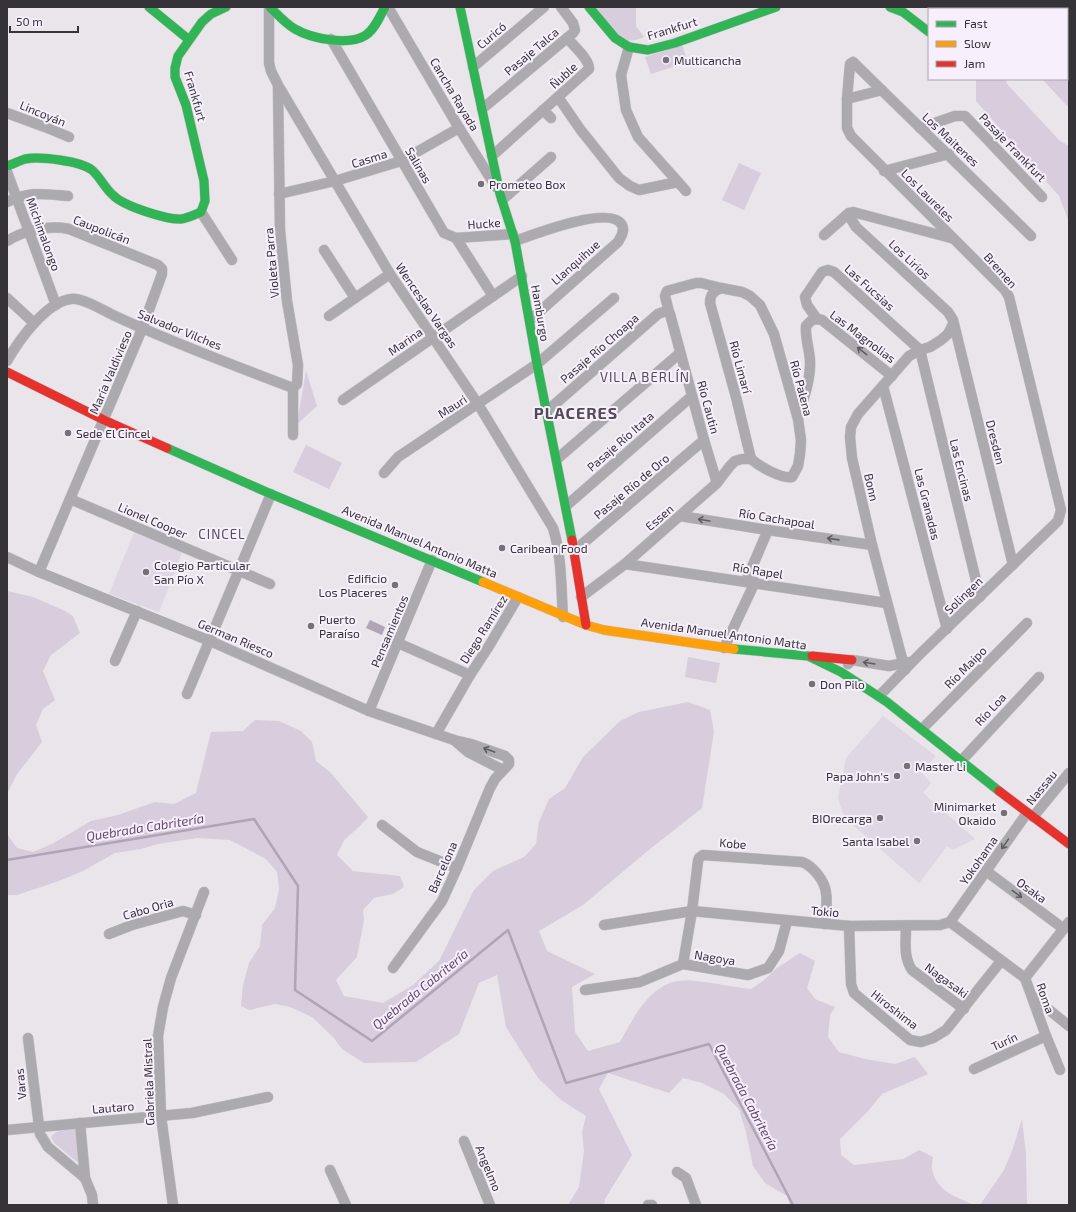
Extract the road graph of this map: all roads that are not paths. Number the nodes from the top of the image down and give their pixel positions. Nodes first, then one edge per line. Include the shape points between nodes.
1 (149, 7) edge
2 (226, 7) edge
3 (269, 7) edge
4 (387, 7) edge
5 (460, 7) edge
6 (544, 7) edge
7 (561, 7) edge
8 (589, 7) edge
9 (776, 7) edge
10 (890, 7) edge
11 (928, 31) edge
12 (567, 38) junction
13 (188, 39) junction
14 (331, 39) junction
15 (629, 47) junction
16 (851, 63) joint
17 (473, 67) junction
18 (278, 85) junction
19 (882, 90) junction
20 (558, 97) junction
21 (847, 99) junction
22 (482, 109) junction
23 (543, 110) junction
24 (7, 113) edge
25 (551, 118) dead end
26 (459, 128) junction
27 (920, 128) junction
28 (69, 137) dead end
29 (949, 154) junction
30 (492, 156) junction
31 (551, 157) dead end
32 (402, 162) junction
33 (7, 166) edge
34 (884, 171) junction
35 (7, 172) edge
36 (335, 181) junction
37 (678, 182) junction
38 (686, 190) dead end
39 (279, 194) junction
40 (68, 196) dead end
41 (501, 197) junction
42 (1042, 197) dead end
43 (12, 200) edge
44 (201, 212) junction
45 (849, 213) junction
46 (616, 219) joint
47 (28, 231) junction
48 (824, 235) dead end
49 (1031, 236) dead end
50 (456, 238) junction
51 (514, 238) junction
52 (953, 238) junction
53 (7, 241) edge
54 (324, 250) dead end
55 (232, 260) dead end
56 (162, 269) joint
57 (390, 274) junction
58 (522, 276) junction
59 (721, 288) junction
60 (493, 296) junction
61 (7, 298) edge
62 (356, 298) junction
63 (614, 298) dead end
64 (57, 304) junction
65 (669, 313) junction
66 (329, 316) dead end
67 (817, 319) junction
68 (530, 320) junction
69 (34, 323) junction
70 (953, 324) junction
71 (142, 328) junction
72 (433, 338) junction
73 (958, 340) junction
74 (925, 348) junction
75 (680, 353) junction
76 (7, 361) edge
77 (537, 364) junction
78 (7, 372) edge
79 (892, 376) junction
80 (884, 386) junction
81 (292, 388) junction
82 (692, 396) junction
83 (343, 400) dead end
84 (478, 404) junction
85 (546, 410) junction
86 (104, 420) junction
87 (798, 420) junction
88 (293, 435) dead end
89 (704, 440) junction
90 (557, 459) junction
91 (751, 459) junction
92 (384, 473) dead end
93 (717, 484) junction
94 (271, 494) junction
95 (70, 499) junction
96 (566, 506) junction
97 (1061, 510) joint
98 (680, 516) junction
99 (768, 530) junction
100 (872, 545) junction
101 (574, 551) junction
102 (7, 557) edge
103 (432, 560) junction
104 (625, 564) junction
105 (1013, 565) junction
106 (239, 570) junction
107 (39, 572) junction
108 (751, 582) junction
109 (270, 584) dead end
110 (518, 597) junction
111 (581, 597) junction
112 (980, 597) junction
113 (886, 603) junction
114 (137, 611) junction
115 (563, 617) junction
116 (1027, 623) dead end
117 (586, 625) junction
118 (947, 629) junction
119 (210, 641) junction
120 (398, 643) junction
121 (724, 648) junction
122 (808, 656) junction
123 (852, 660) junction
124 (115, 661) dead end
125 (889, 666) junction
126 (904, 667) junction
127 (841, 672) junction
128 (470, 675) junction
129 (1039, 677) dead end
130 (892, 682) junction
131 (187, 694) dead end
132 (879, 696) junction
133 (369, 711) junction
134 (922, 729) junction
135 (436, 734) junction
136 (962, 760) junction
137 (503, 770) joint
138 (1069, 773) edge
139 (1030, 815) junction
140 (382, 825) dead end
141 (1069, 844) edge
142 (457, 868) junction
143 (986, 871) junction
144 (204, 892) dead end
145 (692, 911) junction
146 (196, 915) junction
147 (787, 920) junction
148 (950, 922) junction
149 (825, 924) junction
150 (604, 925) dead end
151 (849, 926) junction
152 (906, 926) junction
153 (1066, 930) edge
154 (109, 934) dead end
155 (1001, 961) junction
156 (683, 964) junction
157 (393, 968) dead end
158 (1025, 978) junction
159 (585, 990) dead end
160 (1033, 997) junction
161 (964, 1009) junction
162 (1069, 1026) edge
163 (1046, 1036) junction
164 (28, 1038) dead end
165 (974, 1069) dead end
166 (1060, 1070) dead end
167 (268, 1097) dead end
168 (161, 1116) junction
169 (80, 1123) junction
170 (38, 1127) junction
171 (7, 1130) edge
172 (464, 1141) dead end
173 (330, 1170) dead end
174 (677, 1172) dead end
175 (85, 1178) junction
176 (93, 1205) edge
177 (173, 1205) edge
178 (346, 1205) edge
179 (490, 1205) edge
180 (648, 1205) edge
181 (652, 1205) edge
182 (696, 1205) edge

1 - 13 street
2 - 13 street, Frankfurt via 206,18
3 - 14 street via 303,33
3 - 18 street, Wenceslao Vargas via 269,63
4 - 14 street via 373,29 365,36 348,40
4 - 26 street, Cancha Rayada
5 - 17 street, Hamburgo
6 - 17 street, Curicó
7 - 12 street, Pasaje Talca via 575,27
8 - 15 street, Frankfurt via 615,38
9 - 15 street, Frankfurt via 663,46 648,50
10 - 11 street via 903,12
12 - 20 street, Ñuble via 588,61 590,67
12 - 22 street, Pasaje Talca
13 - 44 street, Frankfurt via 174,68 186,105 204,181 205,200
14 - 32 street, Salinas
15 - 37 street via 621,75 626,110 638,137
16 - 19 street, Los Maitenes
16 - 21 street, Los Laureles
17 - 22 street, Hamburgo
18 - 36 street, Wenceslao Vargas
18 - 39 street, Violeta Parra
19 - 21 street
19 - 27 street, Los Maitenes
20 - 23 street, Ñuble
20 - 37 street via 619,178 630,186 639,190
21 - 34 street, Los Laureles via 847,128 851,136
22 - 30 street, Hamburgo
23 - 25 street
23 - 30 street, Ñuble
24 - 28 street, Lincoyán
26 - 32 street, Casma
26 - 41 street, Cancha Rayada
27 - 29 street, Los Maitenes
27 - 42 street, Pasaje Frankfurt via 955,116 965,116
29 - 34 street, Los Laureles
29 - 49 street, Los Maitenes
30 - 41 street, Hamburgo
31 - 41 street
32 - 36 street, Casma
32 - 50 street, Salinas via 444,234
33 - 44 street via 28,159 82,164 93,170 117,200 126,204 179,219
34 - 52 street, Los Laureles
35 - 43 street, Michimalongo
36 - 39 street, Casma
36 - 57 street, Wenceslao Vargas
37 - 38 street
39 - 81 street, Violeta Parra via 286,286 298,365 297,384
40 - 43 street via 37,193
41 - 51 street, Hamburgo
43 - 47 street, Michimalongo
44 - 55 street
45 - 48 street
45 - 52 street via 858,213
45 - 70 street, Los Lirios via 856,227 948,312
46 - 51 street, Hucke via 604,217 572,222
46 - 68 street, Llanquihue via 622,224 623,231 618,242
47 - 53 street, Caupolicán
47 - 56 street, Caupolicán via 47,228 69,229 158,265
47 - 64 street, Michimalongo
50 - 51 street, Hucke
50 - 60 street, Salinas
51 - 58 street, Hamburgo
52 - 97 street, Bremen via 1009,297
54 - 62 street
56 - 71 street, María Valdivieso
57 - 62 street
57 - 72 street, Wenceslao Vargas
58 - 60 street, Marina
58 - 68 street, Hamburgo
59 - 65 street, Río Palena via 696,283 667,291 665,296
59 - 87 street, Río Palena via 742,292 760,305 774,334
59 - 91 street, Río Limarí via 710,296 710,303
60 - 72 street, Marina
61 - 69 street
62 - 66 street
63 - 77 street, Mauri
64 - 69 street
64 - 71 street, Salvador Vilches via 76,299
65 - 75 street, Río Cautin
65 - 85 street, Pasaje Río Choapa via 663,311 658,314
67 - 74 street, Las Fucsias via 807,305 805,297 822,272 828,270 834,272
79 -> 67 street, Las Magnolias via 822,320
67 - 87 street via 806,326 810,361 808,385
68 - 77 street, Hamburgo
69 - 76 street
70 - 73 street, Dresden
70 - 74 street, Bonn via 941,340
71 - 81 street, Salvador Vilches
71 - 86 street, María Valdivieso
72 - 83 street, Marina
72 - 84 street, Wenceslao Vargas
73 - 74 street, Bonn
73 - 105 street, Dresden
74 - 79 street, Bonn via 909,356
74 - 112 street, Las Encinas
75 - 82 street, Río Cautin
75 - 90 street
77 - 84 street, Mauri
77 - 85 street, Hamburgo
78 - 86 street, Avenida Manuel Antonio Matta
79 - 80 street, Bonn
80 - 100 street, Bonn via 858,414 851,427 850,437 852,458
80 - 118 street, Las Granadas
81 - 88 street, Violeta Parra
82 - 89 street, Río Cautin
82 - 96 street, Pasaje Río Itata
84 - 92 street, Mauri via 398,457
84 - 115 street, Wenceslao Vargas via 553,528 560,561
85 - 90 street, Hamburgo
86 - 94 street, Avenida Manuel Antonio Matta
86 - 95 street, María Valdivieso
87 - 91 street, Río Palena via 800,454 798,466 792,477 783,477
89 - 93 street, Río Cautin
89 - 101 street, Pasaje Río de Oro
90 - 96 street, Hamburgo
91 - 93 street, Essen via 735,461
93 - 98 street, Essen
94 - 103 street, Avenida Manuel Antonio Matta
94 - 106 street
95 - 106 street, Lionel Cooper
95 - 107 street, María Valdivieso
96 - 101 street, Hamburgo
97 - 105 street, Solingen via 1058,521
99 -> 98 street, Río Cachapoal
98 - 104 street, Essen
100 -> 99 street, Río Cachapoal
99 - 108 street
100 - 113 street, Bonn
101 - 111 street, Hamburgo
102 - 107 street, German Riesco
103 - 110 street, Avenida Manuel Antonio Matta
103 - 120 street, Pensamientos
104 - 108 street, Río Rapel
104 - 111 street, Essen
105 - 112 street, Solingen
106 - 109 street, Lionel Cooper
106 - 119 street
107 - 114 street, German Riesco
108 - 113 street, Río Rapel
108 - 121 street
110 - 115 street, Avenida Manuel Antonio Matta
110 - 128 street, Diego Ramírez
111 - 117 street, Hamburgo
112 - 118 street, Solingen
113 - 126 street, Bonn
114 - 119 street, German Riesco
114 - 124 street
115 - 117 street, Avenida Manuel Antonio Matta
116 - 134 street, Río Maipo
117 - 121 street, Avenida Manuel Antonio Matta
118 - 126 street, Solingen via 914,661
119 - 131 street
119 - 133 street, German Riesco
120 - 128 street, Diego Ramírez
120 - 133 street, Pensamientos
121 - 122 street, Avenida Manuel Antonio Matta
122 - 123 street
122 - 127 street, Avenida Manuel Antonio Matta
125 -> 123 street
123 - 127 street
125 - 126 street
125 - 130 street via 893,674
126 - 130 street
127 - 132 street, Avenida Manuel Antonio Matta
128 - 135 street, Diego Ramírez
129 - 136 street, Río Loa
130 - 132 street
132 - 134 street, Avenida Manuel Antonio Matta
133 - 135 street, German Riesco
134 - 136 street, Avenida Manuel Antonio Matta
135 - 137 street, German Riesco via 505,756 509,764
136 - 139 street, Avenida Manuel Antonio Matta
137 - 142 street, Barcelona via 490,788
138 - 139 street, Nassau
139 - 141 street, Avenida Manuel Antonio Matta
139 -> 143 street, Yokohama
140 - 142 street via 417,852
142 - 157 street, Barcelona via 442,900
143 - 148 street, Yokohama
143 -> 153 street, Osaka
144 - 146 street, Gabriela Mistral
145 - 147 street, Tokio
145 - 149 street, Kobe via 698,861 701,855 802,862 811,866 825,888
145 - 150 street, Tokio
145 - 156 street, Kobe
146 - 154 street, Cabo Oria via 183,911
146 - 168 street, Gabriela Mistral via 171,978 163,1007 158,1036
147 - 149 street, Tokio
147 - 156 street, Nagoya via 779,951 768,968 748,975
148 - 152 street, Tokio via 940,925
148 - 155 street
149 - 151 street, Tokio
151 - 152 street, Tokio
151 - 161 street, Hiroshima via 851,984 854,993 910,1040 921,1042 933,1038 946,1030
152 - 161 street, Nagasaki via 908,965
153 - 158 street, Roma
155 - 158 street
155 - 161 street, Hiroshima
156 - 159 street, Nagoya via 640,982
158 - 160 street, Roma
160 - 162 street
160 - 163 street, Roma
163 - 165 street, Turín
163 - 166 street, Roma
164 - 170 street, Varas
167 - 168 street, Lautaro via 203,1111
168 - 169 street, Lautaro
168 - 177 street, Gabriela Mistral
169 - 170 street, Lautaro
169 - 175 street
170 - 171 street, Lautaro
170 - 175 street, Varas via 48,1147
172 - 179 street, Angelmo
173 - 178 street
174 - 182 street via 686,1178
175 - 176 street
180 - 181 street

